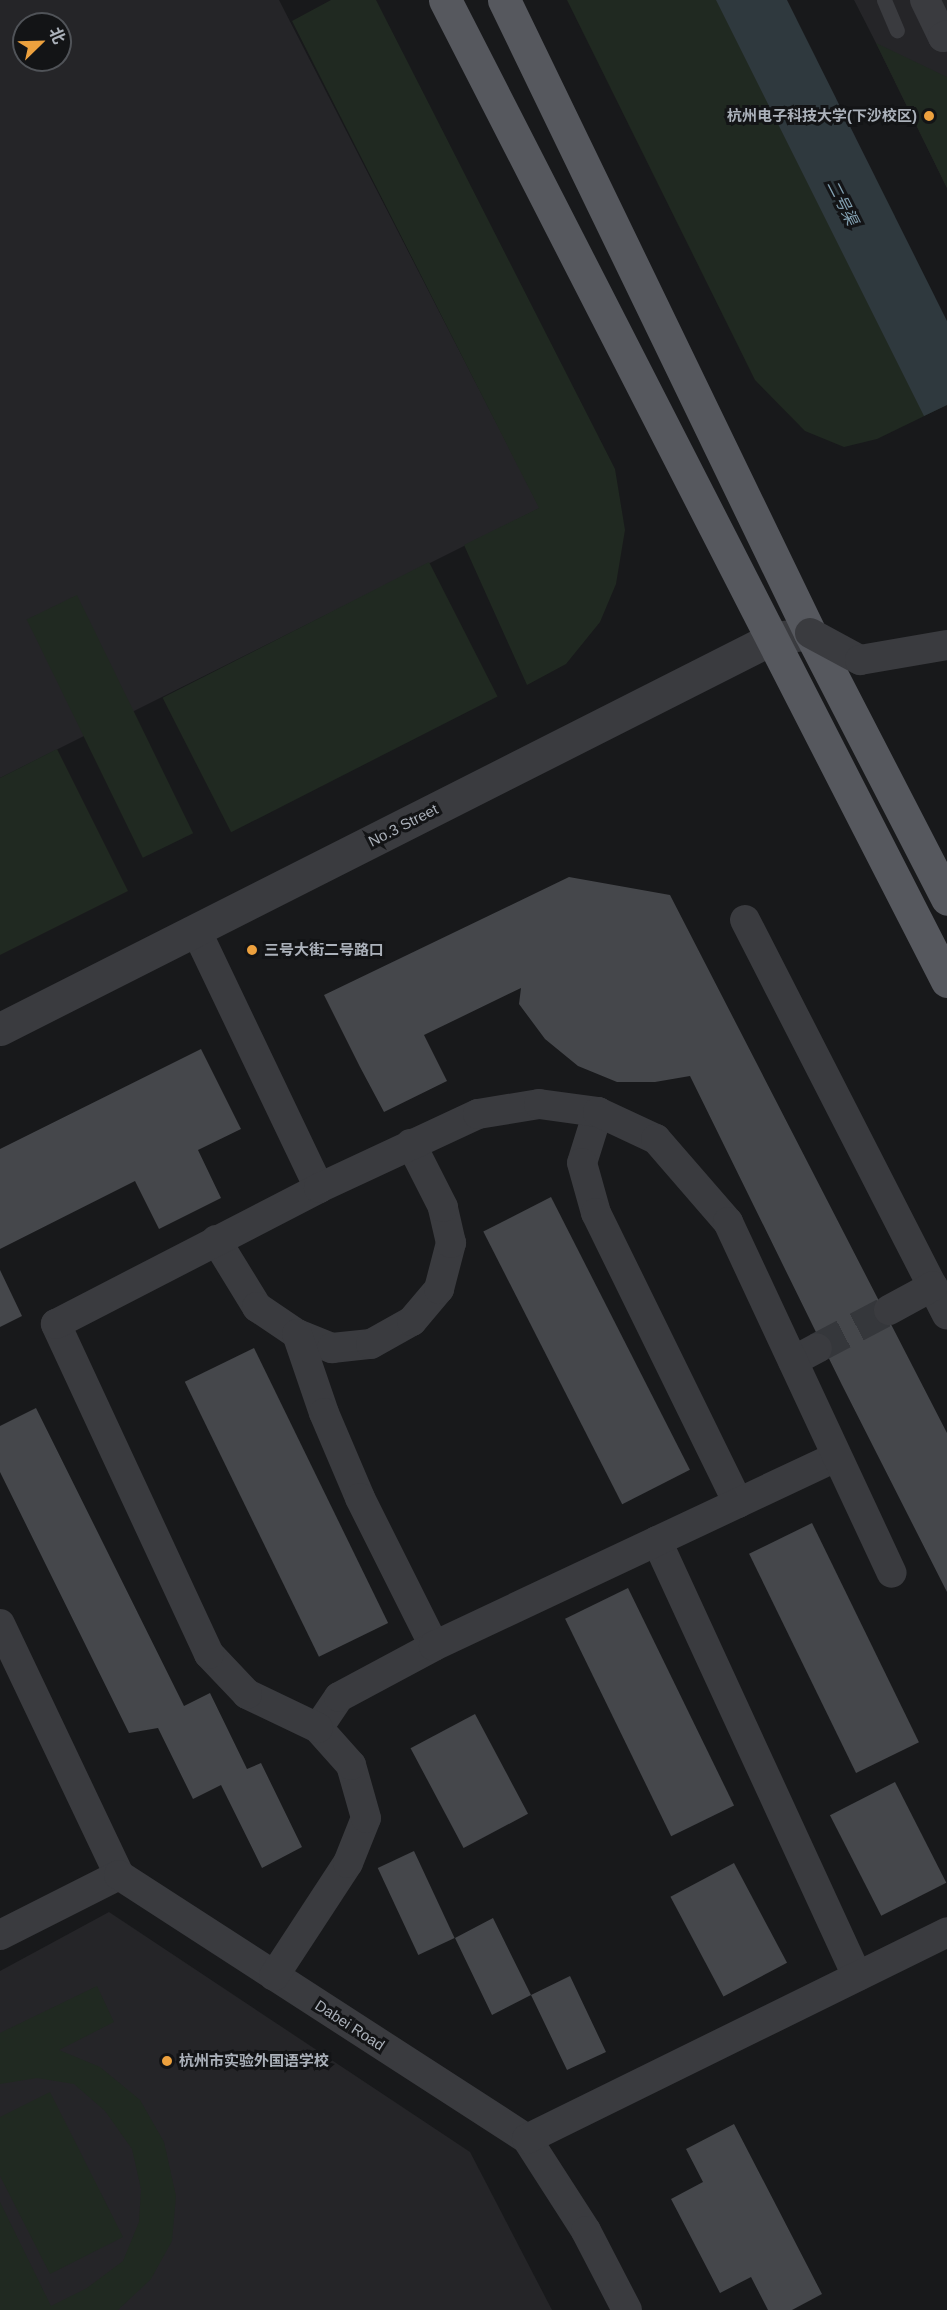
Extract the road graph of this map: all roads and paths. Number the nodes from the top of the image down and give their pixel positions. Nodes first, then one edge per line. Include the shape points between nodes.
1 (444, 0) edge
2 (504, 0) edge
3 (884, 0) edge
4 (925, 0) edge
5 (897, 30) dead end
6 (947, 35) edge
7 (810, 633) junction
8 (771, 639) junction
9 (947, 645) edge
10 (947, 899) edge
11 (745, 920) dead end
12 (196, 930) junction
13 (947, 981) edge
14 (0, 1029) edge
15 (598, 1112) junction
16 (411, 1144) junction
17 (319, 1188) junction
18 (216, 1240) junction
19 (933, 1286) junction
20 (889, 1310) tunnel mouth
21 (947, 1314) edge
22 (297, 1334) junction
23 (836, 1457) junction
24 (738, 1503) junction
25 (657, 1541) junction
26 (892, 1573) dead end
27 (0, 1624) edge
28 (434, 1646) junction
29 (318, 1728) junction
30 (119, 1875) junction
31 (947, 1932) edge
32 (0, 1935) edge
33 (274, 1976) junction
34 (856, 1976) junction
35 (527, 2139) junction
36 (627, 2310) edge

1 - 8 main road
2 - 7 main road
3 - 5 lane
4 - 6 street via 943,37
7 - 8 street, No.3 Street
7 - 9 street, bridge via 860,660
7 - 10 main road
8 - 12 street, No.3 Street
8 - 13 main road
11 - 19 street
12 - 14 street, No.3 Street
12 - 17 street
15 - 16 street via 539,1104 478,1114
15 - 23 street via 656,1139 728,1222 805,1354
15 - 24 street via 582,1163 596,1213
16 - 17 street
16 - 22 street via 443,1207 451,1243 439,1289 412,1321 371,1344 332,1348
17 - 18 street
18 - 22 street via 257,1307
18 - 29 street via 56,1324 209,1654 246,1694
19 - 20 street
19 - 21 street
22 - 28 street via 324,1413 360,1498
23 - 24 street
23 - 26 street
24 - 25 street
25 - 28 street
25 - 34 street
27 - 30 street
28 - 29 street via 339,1698
29 - 33 street via 351,1765 366,1818 348,1863
30 - 32 street
30 - 33 street, Dabei Road
31 - 34 street
33 - 35 street, Dabei Road
34 - 35 street
35 - 36 street, Dabei Road via 586,2231

